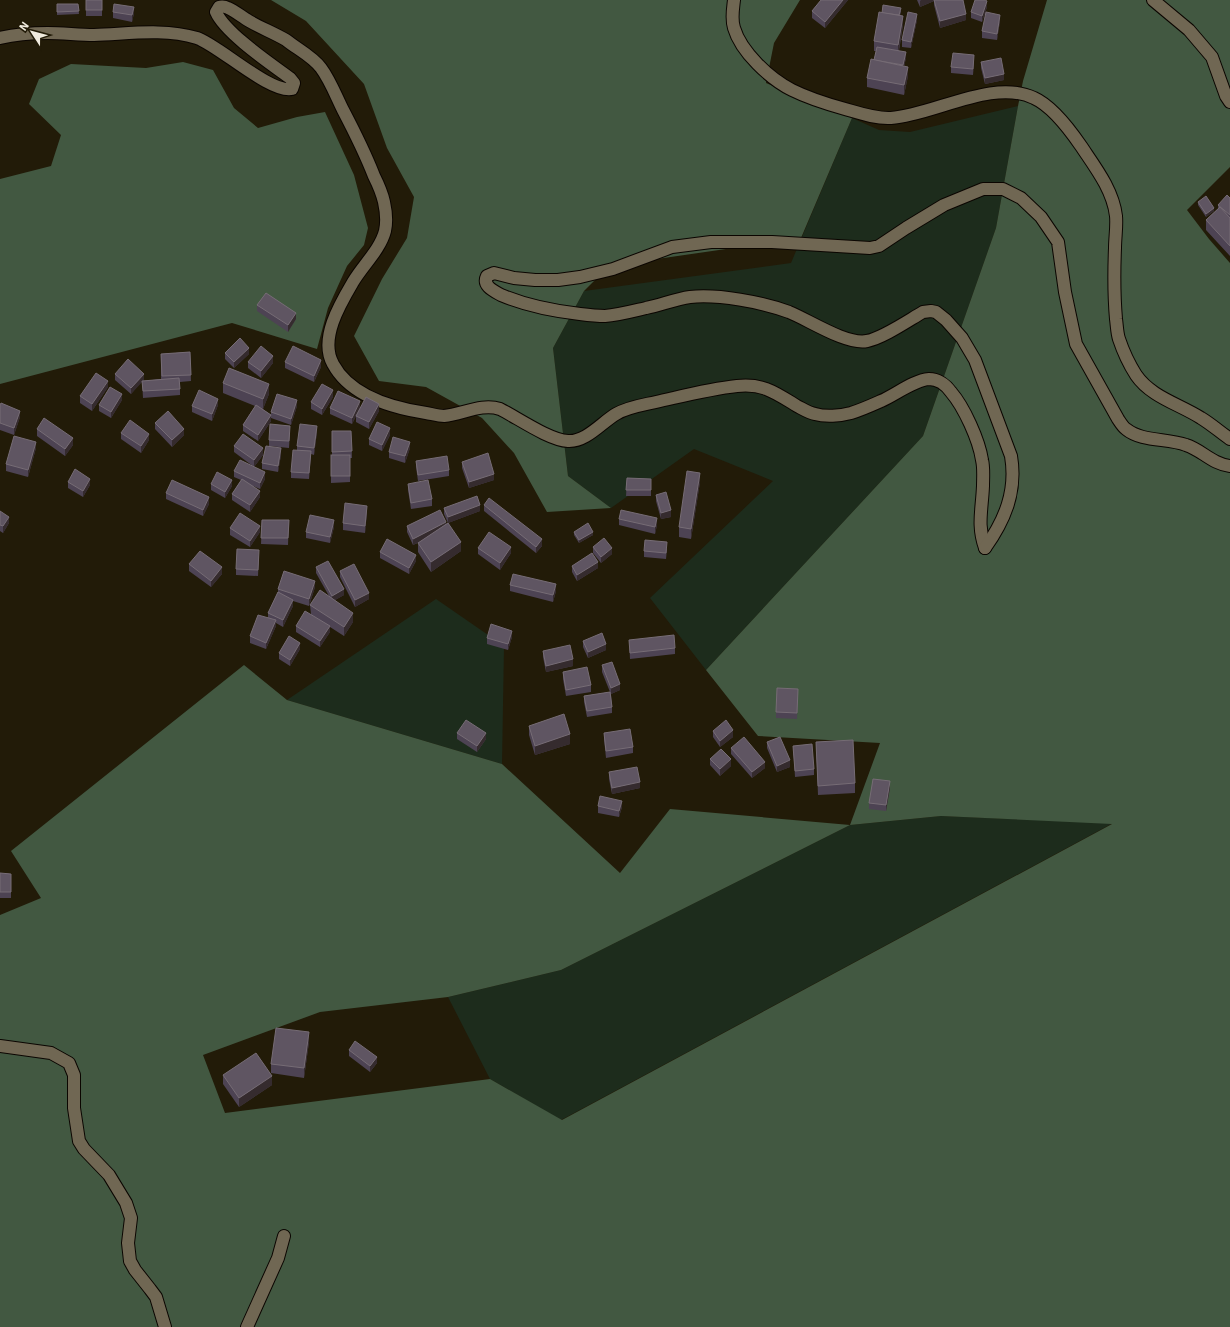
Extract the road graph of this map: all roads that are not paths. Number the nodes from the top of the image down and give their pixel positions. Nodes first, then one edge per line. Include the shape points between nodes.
1 (734, 0) edge
2 (1153, 0) edge
3 (0, 38) edge
4 (1230, 102) edge
5 (1230, 439) edge
6 (1230, 466) edge
7 (0, 1046) edge
8 (284, 1236) dead end
9 (165, 1327) edge
10 (247, 1327) edge

1 - 5 street via 734,27 742,44 758,65 792,90 816,100 863,114 890,118 978,96 1010,93 1035,98 1055,114 1076,138 1112,198 1116,216 1114,302 1118,337 1129,362 1143,384 1153,392 1202,418
2 - 4 street via 1189,30 1212,57
3 - 6 street via 38,33 169,33 205,42 262,79 281,89 292,90 294,83 290,78 223,24 216,12 222,6 277,34 320,67 365,154 384,202 386,222 378,246 353,282 336,314 331,326 329,354 334,365 356,389 387,404 443,416 482,407 500,408 555,439 575,441 623,410 715,389 751,384 774,392 814,414 824,416 850,413 930,379 951,390 972,429 982,461 980,535 985,548 1005,514 1014,471 1011,456 975,360 962,338 936,312 923,312 880,336 859,342 788,312 736,299 691,297 604,316 547,309 516,301 489,289 485,279 494,273 535,280 580,277 613,269 672,247 711,242 772,242 870,248 879,246 944,205 983,189 1003,189 1021,198 1041,217 1058,242 1076,344 1125,428 1133,434 1158,441 1186,445 1220,464
7 - 9 street via 51,1053 69,1063 74,1075 74,1108 79,1141 110,1175 126,1203 131,1218 128,1251 130,1261 156,1298
8 - 10 street via 278,1258

